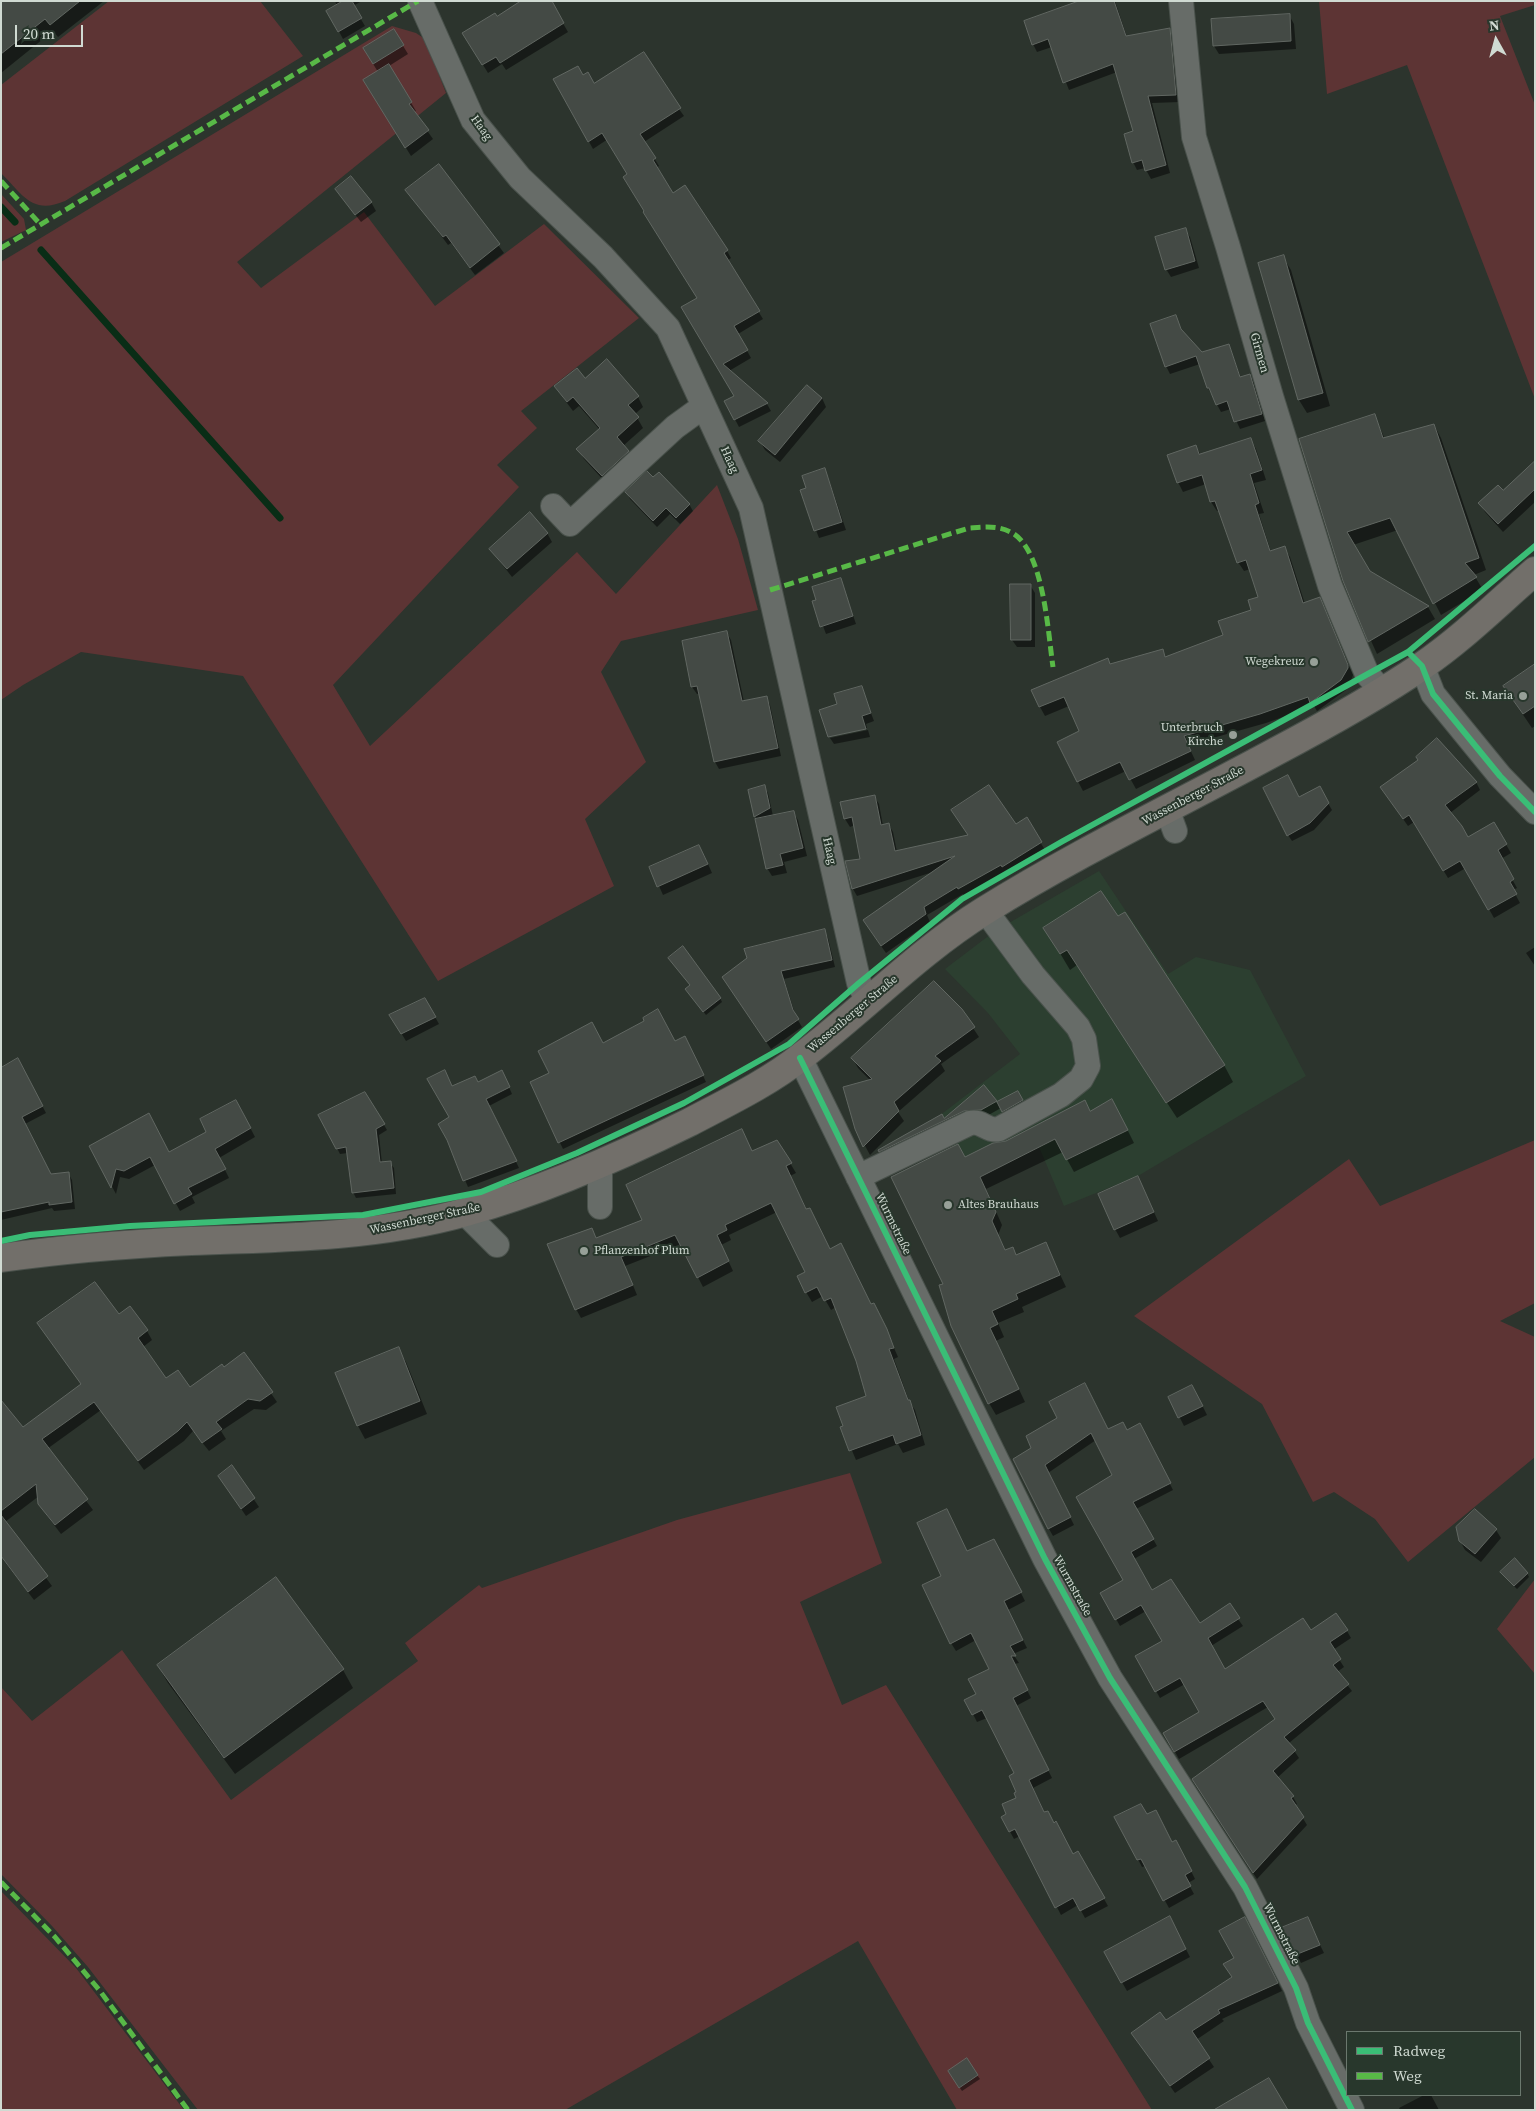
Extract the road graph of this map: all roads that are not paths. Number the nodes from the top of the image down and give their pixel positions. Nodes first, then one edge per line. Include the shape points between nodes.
1 (420, 1) edge
2 (1181, 1) edge
3 (704, 406) junction
4 (553, 506) dead end
5 (1535, 571) edge
6 (1422, 666) junction
7 (1382, 692) junction
8 (1535, 812) edge
9 (985, 910) junction
10 (868, 1002) junction
11 (800, 1058) junction
12 (600, 1163) junction
13 (858, 1177) junction
14 (600, 1207) dead end
15 (465, 1213) junction
16 (496, 1245) dead end
17 (1, 1258) edge
18 (1352, 2110) edge

1 - 3 street, Haag via 473,120 520,178 603,257 668,328
2 - 7 street, Girmen via 1194,137 1330,586 1367,674
3 - 4 street via 675,427 570,524
3 - 10 street, Haag via 751,508 859,983
5 - 6 main road, Wassenberger Straße via 1455,642
6 - 7 main road, Wassenberger Straße
6 - 8 street via 1433,694 1500,776
7 - 9 main road, Wassenberger Straße via 1171,820 1083,854
9 - 10 main road, Wassenberger Straße via 923,955
9 - 13 street via 1033,975 1078,1026 1084,1039 1088,1066 1081,1080 1062,1095 999,1128 991,1130 978,1122 970,1123
10 - 11 main road, Wassenberger Straße
11 - 12 main road, Wassenberger Straße via 720,1106
11 - 13 street, Wurmstraße
12 - 14 street
12 - 15 main road, Wassenberger Straße
13 - 18 street, Wurmstraße via 1044,1559 1110,1678 1244,1887 1296,1988 1308,2023
15 - 16 street
15 - 17 main road, Wassenberger Straße via 350,1234 54,1250

